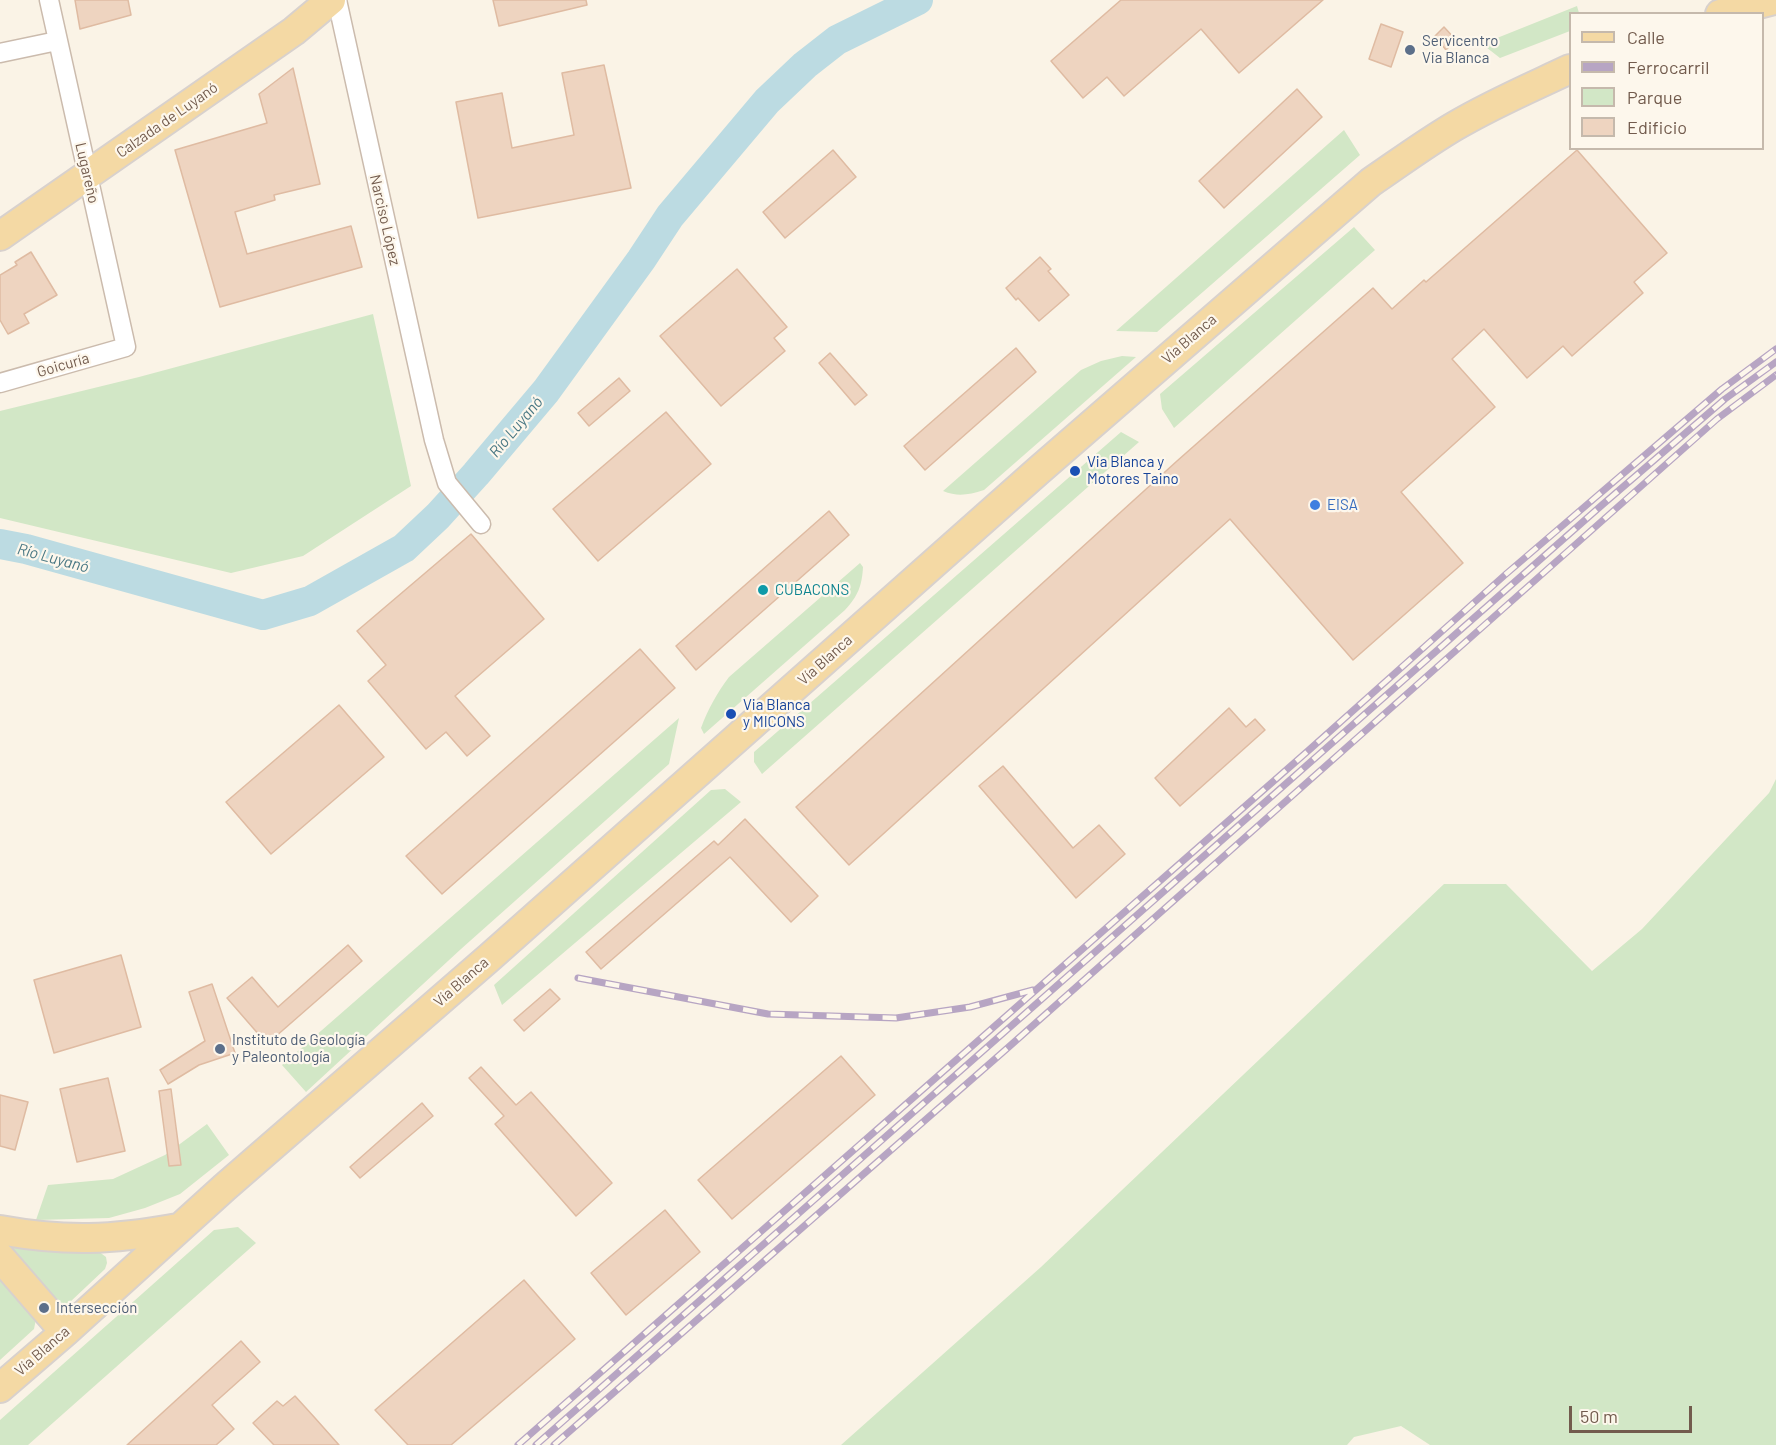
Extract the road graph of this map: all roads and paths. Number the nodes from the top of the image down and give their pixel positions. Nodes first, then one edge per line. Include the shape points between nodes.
1 (49, 0) edge
2 (331, 0) edge
3 (337, 0) edge
4 (1774, 0) edge
5 (1726, 12) edge
6 (57, 41) junction
7 (0, 53) edge
8 (1569, 69) edge
9 (88, 176) junction
10 (0, 236) edge
11 (126, 347) joint
12 (0, 382) edge
13 (481, 524) dead end
14 (178, 1228) junction
15 (0, 1230) edge
16 (0, 1257) edge
17 (65, 1332) junction
18 (0, 1388) edge

1 - 6 street, Lugareño
2 - 9 main road, Calzada de Luyanó via 294,31
3 - 13 street, Narciso López via 434,440 447,483
4 - 5 main road
6 - 7 street
6 - 9 street, Lugareño
8 - 14 main road, Vía Blanca via 1456,125 1371,183
9 - 10 main road, Calzada de Luyanó
9 - 11 street, Lugareño
11 - 12 street, Goicuría
14 - 15 main road via 131,1236 68,1239
14 - 17 main road, Vía Blanca
16 - 17 main road
17 - 18 main road, Vía Blanca

